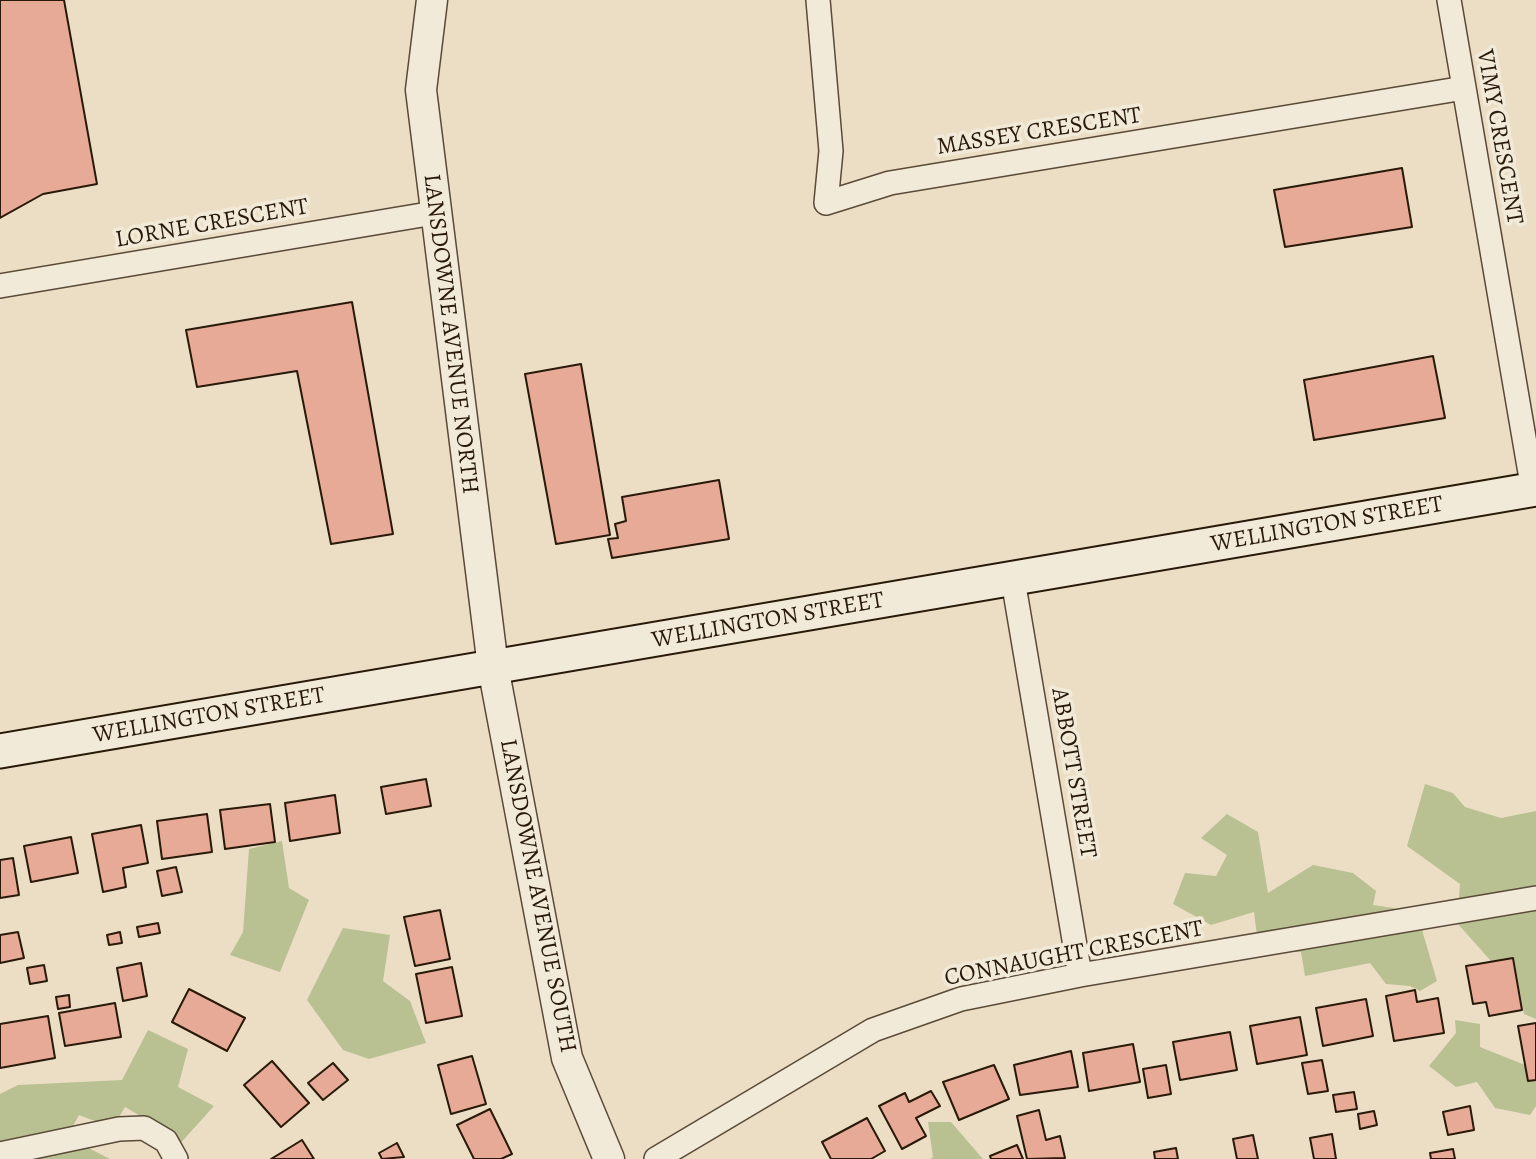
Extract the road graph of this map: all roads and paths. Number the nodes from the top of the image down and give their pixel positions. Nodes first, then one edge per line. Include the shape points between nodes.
1 (432, 0) edge
2 (818, 0) edge
3 (1449, 0) edge
4 (1464, 88) junction
5 (433, 213) junction
6 (0, 286) edge
7 (1535, 489) edge
8 (1013, 580) junction
9 (493, 667) junction
10 (0, 751) edge
11 (1536, 898) edge
12 (1080, 975) junction
13 (0, 1154) edge
14 (176, 1159) edge
15 (609, 1159) edge
16 (656, 1159) edge

1 - 5 street, LANSDOWNE AVENUE NORTH via 421,90
2 - 4 street, MASSEY CRESCENT via 831,150 826,203 890,183
3 - 4 street, VIMY CRESCENT
4 - 7 street, VIMY CRESCENT
5 - 6 street, LORNE CRESCENT
5 - 9 street, LANSDOWNE AVENUE NORTH
7 - 8 main road, WELLINGTON STREET
8 - 9 main road, WELLINGTON STREET
8 - 12 street, ABBOTT STREET
9 - 10 main road, WELLINGTON STREET
9 - 15 street, LANSDOWNE AVENUE SOUTH via 566,1058
11 - 12 street, CONNAUGHT CRESCENT
12 - 16 street, CONNAUGHT CRESCENT via 961,999 873,1030
13 - 14 street via 144,1128 166,1142

